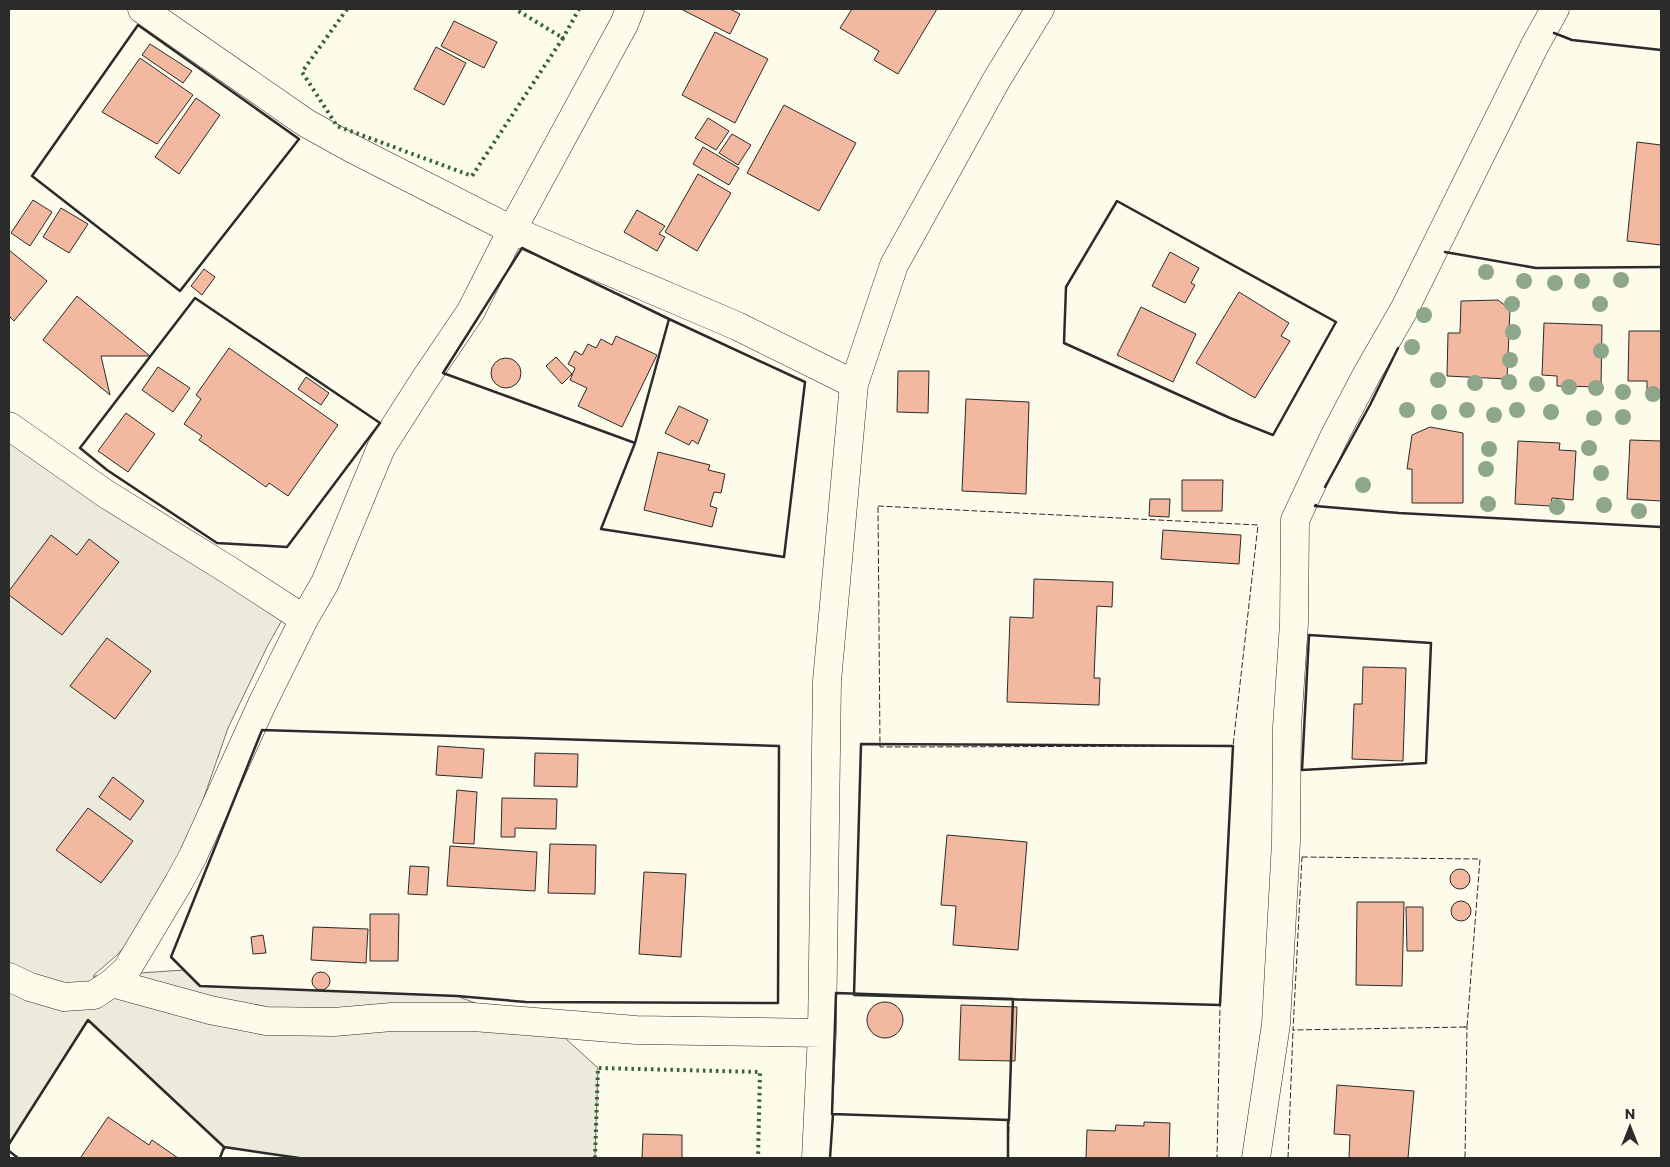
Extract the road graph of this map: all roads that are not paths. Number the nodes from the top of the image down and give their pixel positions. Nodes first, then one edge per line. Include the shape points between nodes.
1 (142, 9) edge
2 (630, 9) edge
3 (1040, 9) edge
4 (1555, 9) edge
5 (512, 230) junction
6 (854, 384) junction
7 (10, 429) edge
8 (304, 620) junction
9 (9, 976) edge
10 (112, 983) junction
11 (822, 1033) junction
12 (816, 1158) edge
13 (1256, 1158) edge

1 - 5 street via 306,122
2 - 5 street
3 - 6 street via 997,79 894,265
4 - 13 street via 1405,308 1335,435 1295,520 1286,842 1276,1024
5 - 6 street via 737,326
5 - 8 street via 472,311 381,448 325,583
6 - 11 street via 827,680
7 - 8 street
8 - 10 street via 184,874 127,969
9 - 10 street via 30,987 64,997 94,995
10 - 11 street via 210,1010 266,1021 473,1017 636,1030
11 - 12 street

